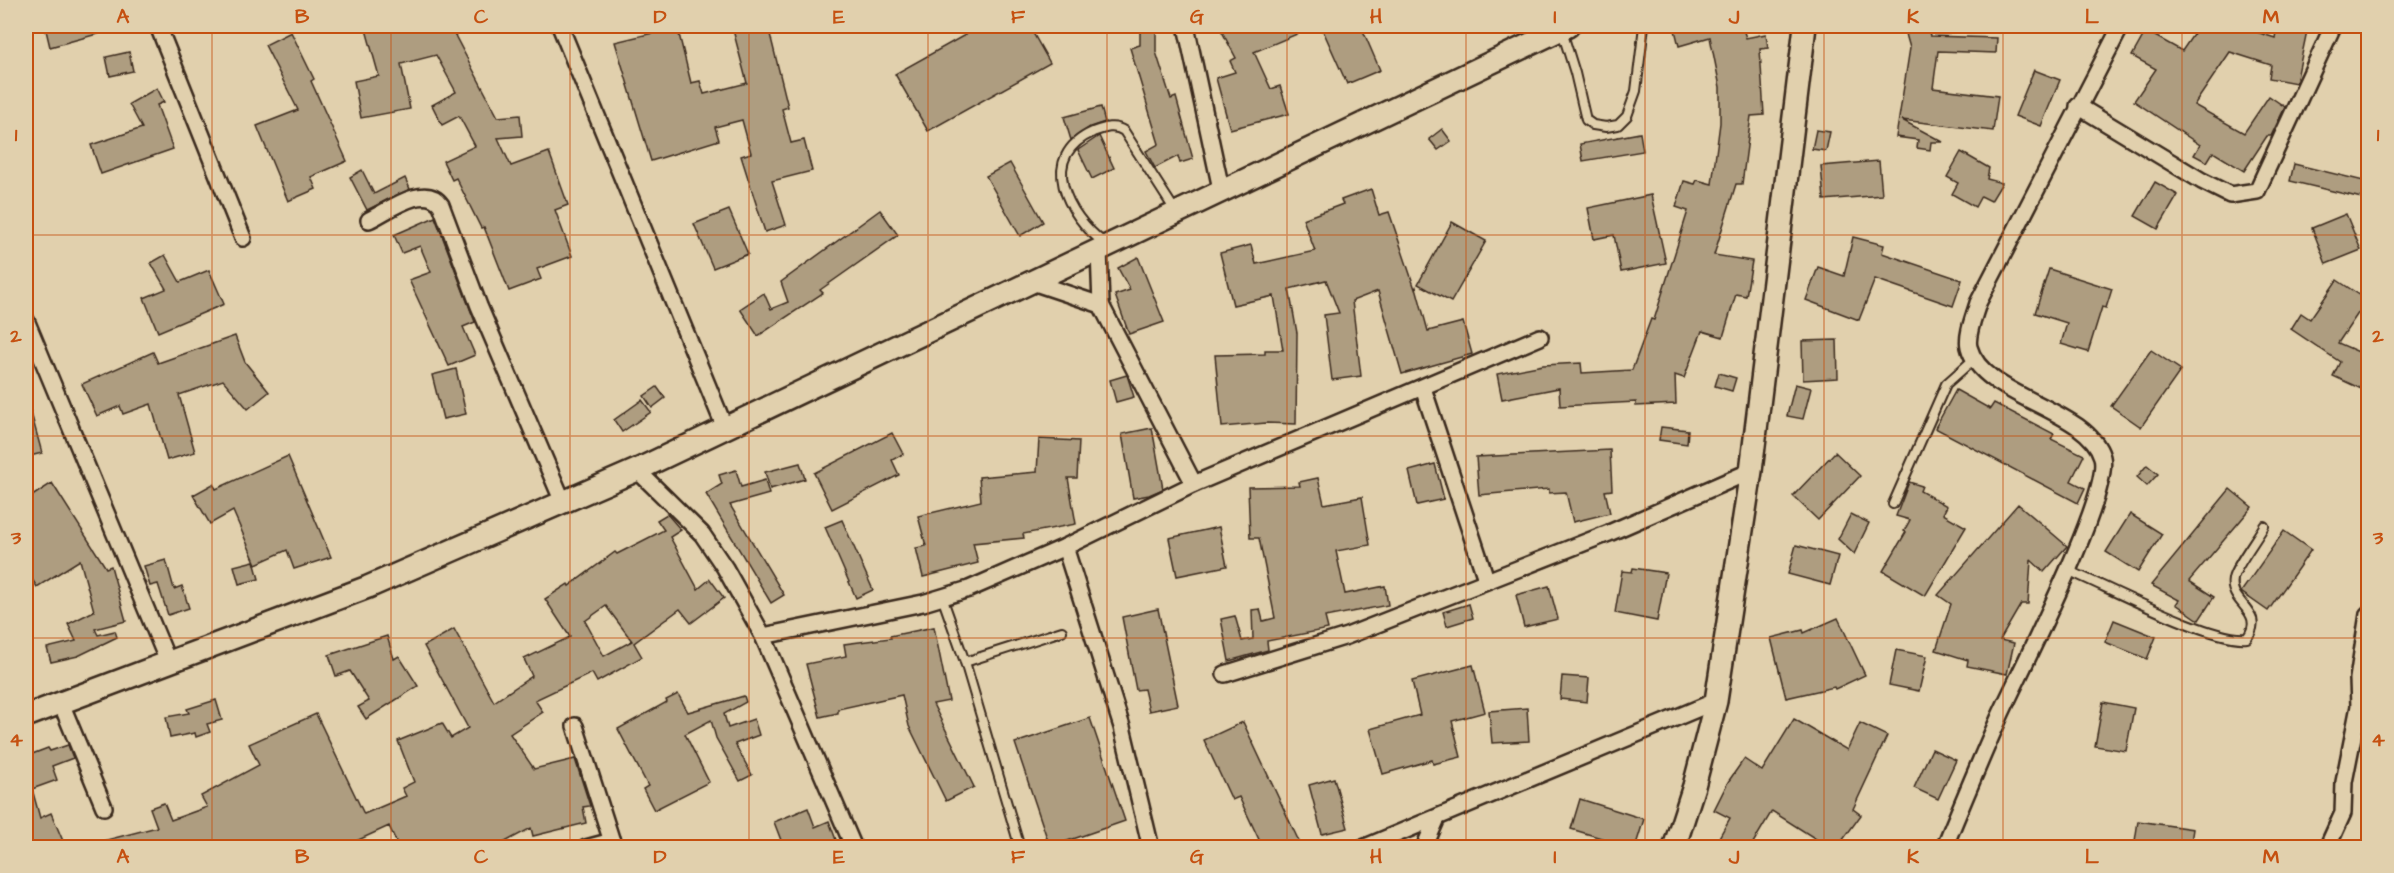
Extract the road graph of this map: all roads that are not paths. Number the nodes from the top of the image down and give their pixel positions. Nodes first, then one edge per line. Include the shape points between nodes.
1 (158, 26) edge
2 (560, 26) edge
3 (1186, 26) edge
4 (1644, 26) edge
5 (1805, 26) edge
6 (2121, 26) edge
7 (2333, 26) edge
8 (1565, 27) edge
9 (2078, 106) junction
10 (1221, 189) junction
11 (1176, 212) junction
12 (369, 220) dead end
13 (243, 238) dead end
14 (1103, 248) junction
15 (1032, 282) junction
16 (1101, 305) junction
17 (26, 320) edge
18 (1540, 337) dead end
19 (1974, 359) junction
20 (1423, 388) junction
21 (725, 428) junction
22 (637, 470) junction
23 (1751, 471) junction
24 (1194, 484) junction
25 (563, 502) junction
26 (1893, 504) dead end
27 (2264, 526) dead end
28 (1065, 547) junction
29 (2067, 570) junction
30 (1486, 579) junction
31 (942, 597) junction
32 (2368, 614) edge
33 (1062, 631) dead end
34 (763, 636) junction
35 (965, 662) junction
36 (169, 664) junction
37 (1225, 674) dead end
38 (1716, 701) junction
39 (61, 703) junction
40 (26, 717) edge
41 (575, 726) dead end
42 (104, 807) dead end
43 (1437, 818) junction
44 (613, 844) edge
45 (586, 848) edge
46 (854, 848) edge
47 (1020, 848) edge
48 (1151, 848) edge
49 (1363, 848) edge
50 (1424, 848) edge
51 (1674, 848) edge
52 (1944, 848) edge
53 (2327, 848) edge

1 - 13 street
2 - 21 street
3 - 10 street
4 - 8 lane via 1636,91 1627,116 1618,125 1606,127 1586,120
5 - 23 main road
6 - 9 street
7 - 9 street via 2257,191 2230,195 2202,182
8 - 10 main road
9 - 19 street via 1978,303 1968,344
10 - 11 main road
11 - 14 main road
11 - 14 lane via 1124,131 1112,126 1086,135 1065,153 1062,189
12 - 25 street via 422,195 438,200
14 - 15 main road
14 - 16 street
15 - 16 street
15 - 21 main road
16 - 24 street
17 - 36 street
18 - 20 street
19 - 26 lane via 1946,384
19 - 29 street via 1998,382 2090,435 2102,458 2099,489
20 - 24 street
20 - 30 street
21 - 22 main road
22 - 25 main road
22 - 34 street via 702,534
23 - 30 street via 1609,533
23 - 38 main road
24 - 28 street
25 - 36 main road via 368,587
27 - 29 lane via 2233,579 2234,593 2254,621 2247,638 2236,639 2195,627
28 - 31 street
28 - 48 street via 1122,727
29 - 52 street
30 - 37 street via 1347,636
31 - 34 street
31 - 35 lane
32 - 53 street via 2343,813
33 - 35 lane
34 - 46 street
35 - 47 lane
36 - 39 main road
38 - 43 street
38 - 51 main road
39 - 40 main road
39 - 42 street
41 - 44 street
43 - 49 street
43 - 50 street
44 - 45 street

